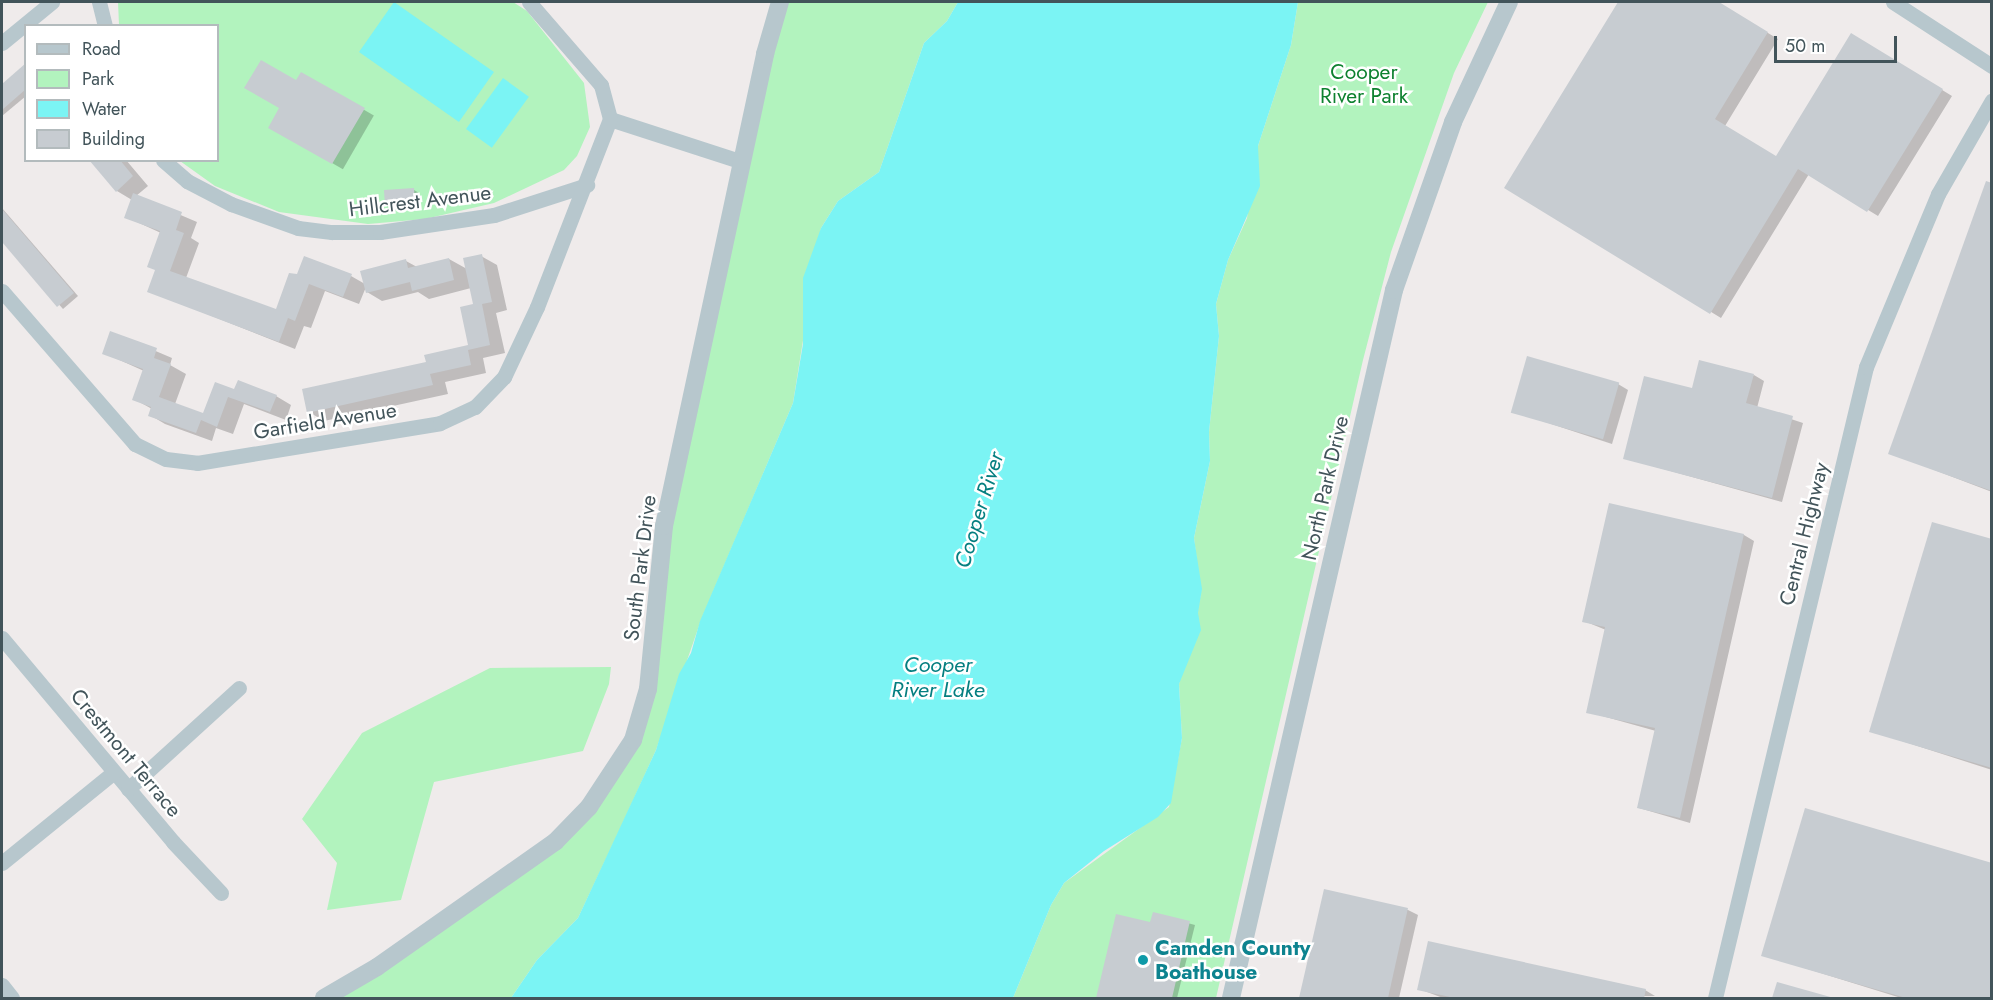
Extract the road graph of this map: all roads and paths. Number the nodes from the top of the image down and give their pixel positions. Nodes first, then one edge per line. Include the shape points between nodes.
1 (52, 2) edge
2 (99, 2) edge
3 (529, 2) edge
4 (780, 2) edge
5 (1509, 2) edge
6 (1893, 2) edge
7 (25, 24) edge
8 (104, 24) edge
9 (24, 25) edge
10 (2, 43) edge
11 (1992, 66) edge
12 (1992, 100) edge
13 (610, 119) junction
14 (165, 162) edge
15 (742, 162) junction
16 (587, 185) junction
17 (2, 291) edge
18 (2, 638) edge
19 (239, 688) dead end
20 (114, 772) junction
21 (128, 789) junction
22 (2, 863) edge
23 (221, 893) dead end
24 (2, 985) edge
25 (12, 999) edge
26 (324, 999) edge
27 (1232, 999) edge
28 (1715, 999) edge

1 - 7 street
2 - 8 street
3 - 13 street via 601,85
4 - 15 street, South Park Drive
5 - 27 street, North Park Drive via 1453,122 1394,290
6 - 11 street
9 - 10 street
12 - 28 street, Central Highway via 1938,194 1866,367
13 - 15 street
13 - 16 street, Garfield Avenue
14 - 16 street, Hillcrest Avenue via 187,182 231,204 298,228 332,232 380,232 494,215
15 - 26 street, South Park Drive via 664,526 648,689 633,740 589,807 555,842 377,967
16 - 17 street, Garfield Avenue via 504,377 475,407 440,423 197,463 166,459 135,444
18 - 20 street, Crestmont Terrace
19 - 21 street
20 - 21 street, Crestmont Terrace
20 - 22 street
21 - 23 street, Crestmont Terrace
24 - 25 street

